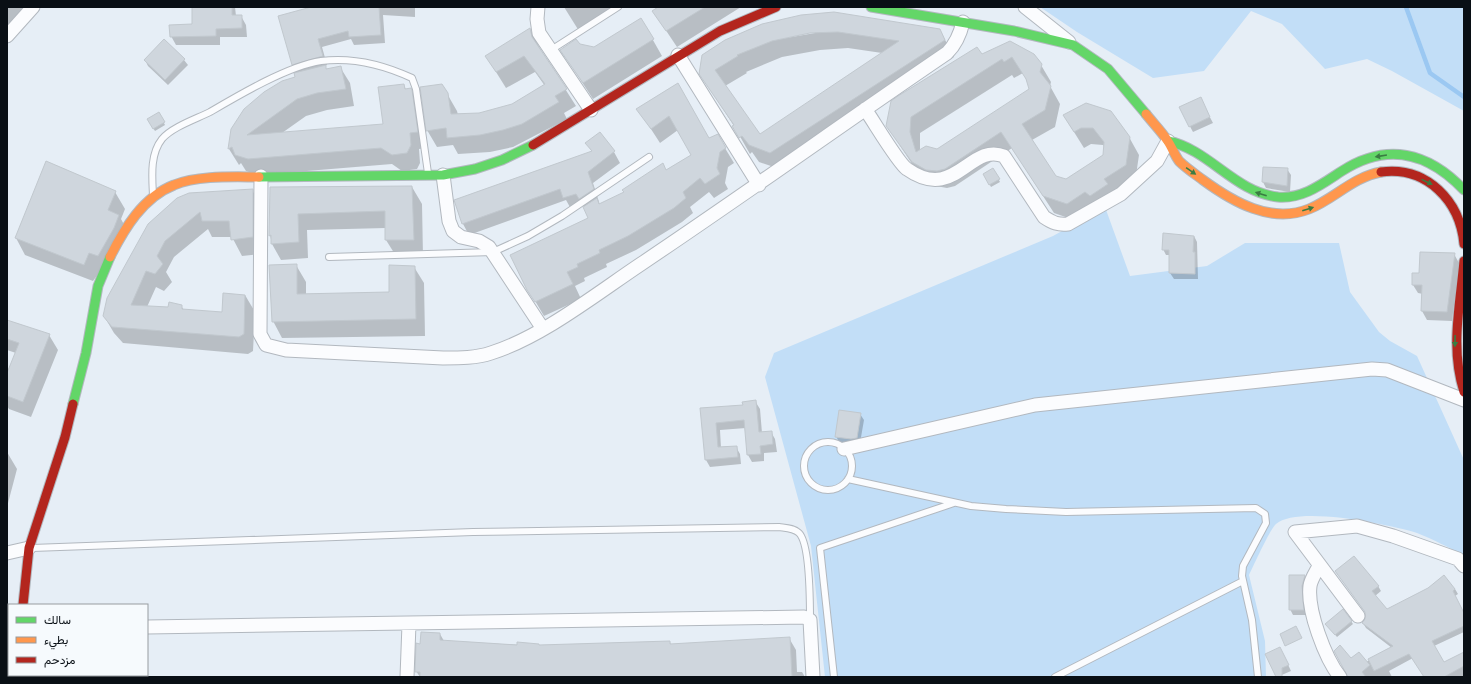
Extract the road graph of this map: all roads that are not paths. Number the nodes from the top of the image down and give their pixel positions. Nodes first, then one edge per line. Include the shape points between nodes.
1 (33, 7) edge
2 (538, 7) edge
3 (618, 7) edge
4 (776, 7) edge
5 (871, 7) edge
6 (1025, 7) edge
7 (963, 22) junction
8 (7, 36) edge
9 (1072, 45) junction
10 (551, 50) junction
11 (678, 55) junction
12 (865, 109) junction
13 (591, 110) junction
14 (1168, 142) junction
15 (649, 157) dead end
16 (428, 175) junction
17 (443, 175) junction
18 (261, 176) junction
19 (759, 185) junction
20 (1464, 190) edge
21 (153, 198) junction
22 (1464, 244) edge
23 (493, 252) junction
24 (329, 257) dead end
25 (1464, 261) edge
26 (543, 329) junction
27 (1464, 392) edge
28 (1464, 400) edge
29 (844, 449) junction
30 (848, 479) junction
31 (954, 502) junction
32 (29, 548) junction
33 (7, 553) edge
34 (1319, 566) junction
35 (1464, 566) edge
36 (1243, 581) junction
37 (23, 604) edge
38 (1358, 616) dead end
39 (810, 620) junction
40 (408, 624) junction
41 (148, 628) edge
42 (407, 677) edge
43 (813, 677) edge
44 (834, 677) edge
45 (1056, 677) edge
46 (1258, 677) edge
47 (1340, 677) edge

1 - 8 street
2 - 10 street via 536,19 539,34
3 - 10 lane
4 - 11 street via 720,32
5 - 7 street
6 - 9 street
7 - 9 street
7 - 12 street via 955,46
9 - 14 street via 1108,69
10 - 13 street
11 - 13 street
11 - 19 street
12 - 14 street via 906,169 934,181 946,179 984,156 998,153 1004,156 1044,217 1053,223 1062,224 1068,224 1121,194 1157,161
12 - 19 street
13 - 17 street via 539,142 502,160 475,169
20 -> 14 street via 1454,177 1436,164 1415,156 1393,154 1372,157 1349,166 1312,191 1290,197 1268,196 1247,189 1179,143
14 -> 22 street via 1180,164 1224,196 1268,214 1292,214 1315,206 1362,177 1386,171 1412,174 1435,186 1452,204 1463,227
15 - 23 lane via 562,216 528,236
16 - 17 street
16 - 18 street
16 - 21 lane via 416,89 412,78 356,60 336,60 297,68 248,90 163,138 155,152 152,172
17 - 23 street via 449,221 453,231 461,237 479,241
18 - 21 street via 198,180 174,185
18 - 26 street via 260,334 266,345 286,350 470,358 492,353
19 - 26 street
21 - 32 street via 138,212 119,239 98,286 86,353 65,437
23 - 24 lane
23 - 26 street
25 -> 27 street via 1455,336 1457,369
28 - 29 street via 1387,370 1372,369 1035,405
29 - 30 lane via 850,457
29 - 30 lane via 833,443 817,444 806,454 804,470 813,484 822,488 838,487
30 - 31 lane
31 - 36 lane via 971,506 1066,512 1256,508 1265,514 1266,524 1243,566
31 - 44 lane via 820,548
32 - 33 street
32 - 37 street
32 - 39 lane via 465,532 792,528 799,532 803,539 810,583
34 - 35 street via 1295,532 1357,526 1458,559
34 - 38 street
34 - 47 street via 1310,585 1311,607 1316,627
36 - 45 lane
36 - 46 lane via 1252,620
39 - 40 street via 804,617
39 - 43 street
40 - 41 street
40 - 42 street

